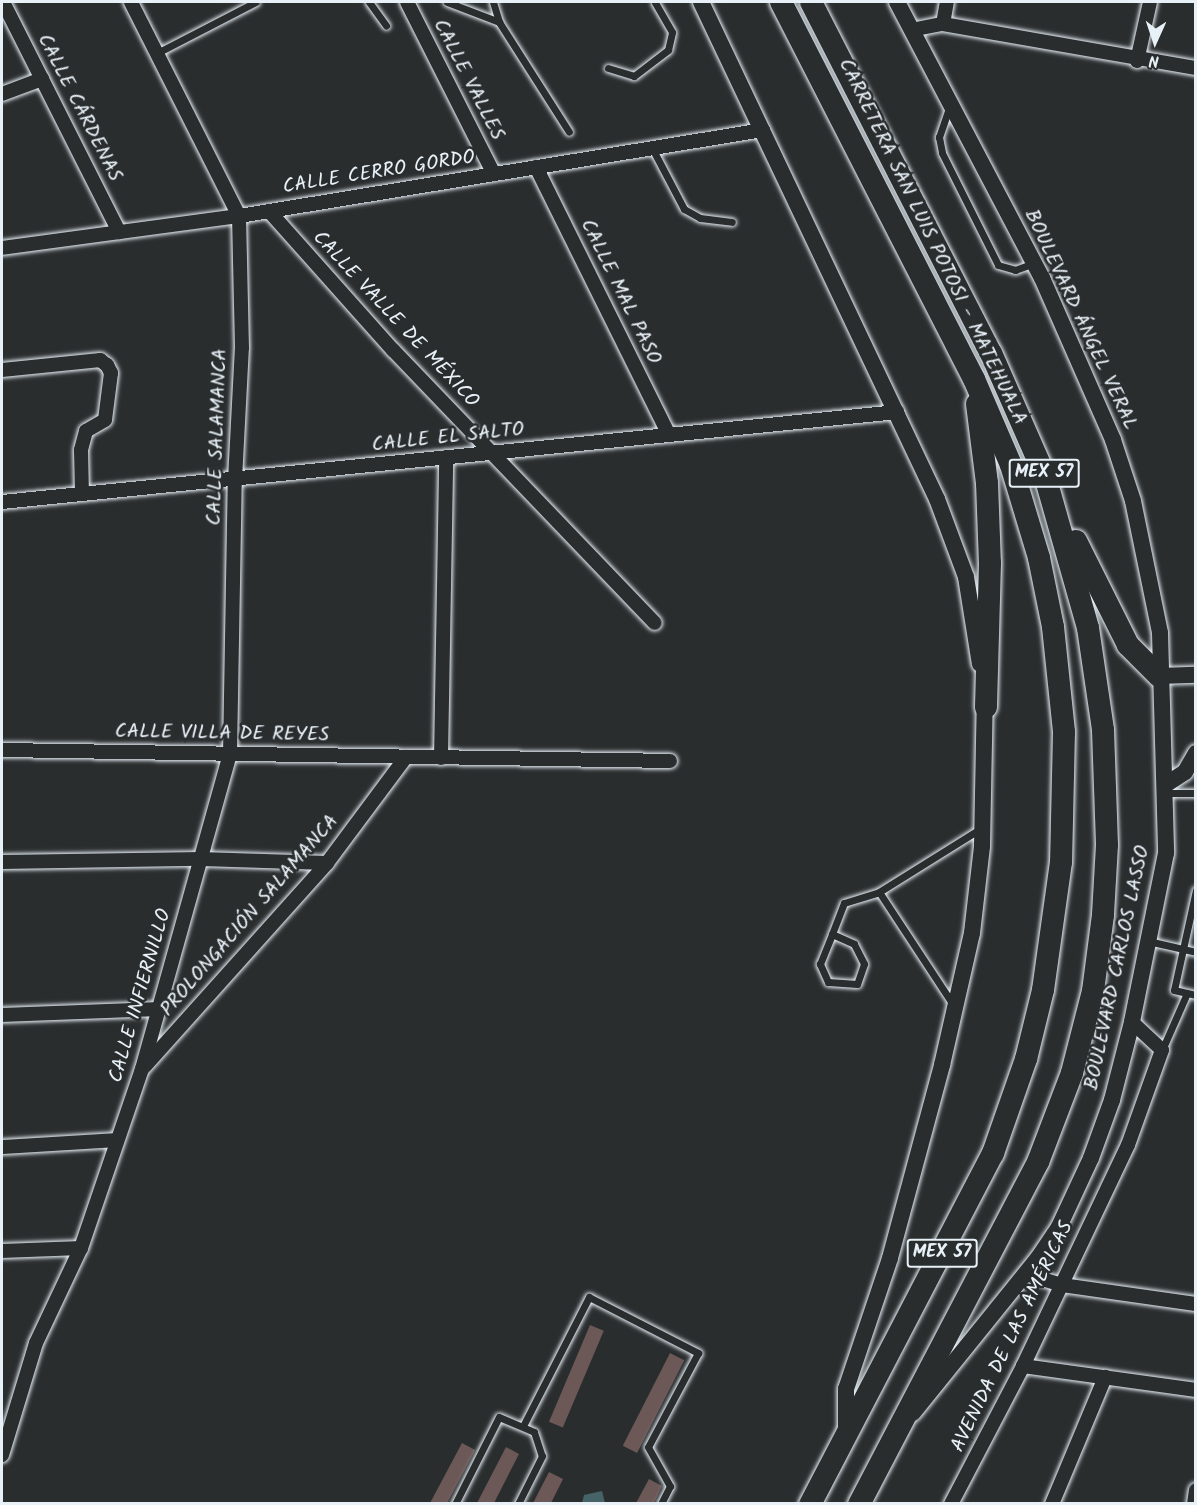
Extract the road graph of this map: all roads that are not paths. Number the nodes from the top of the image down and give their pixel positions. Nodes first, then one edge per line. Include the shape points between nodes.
1 (3, 2) edge
2 (131, 2) edge
3 (256, 2) edge
4 (369, 2) edge
5 (408, 2) edge
6 (447, 2) edge
7 (493, 2) edge
8 (655, 2) edge
9 (701, 2) edge
10 (782, 2) edge
11 (811, 2) edge
12 (897, 2) edge
13 (947, 2) edge
14 (1150, 2) edge
15 (499, 22) junction
16 (944, 24) junction
17 (386, 25) dead end
18 (912, 30) junction
19 (157, 53) junction
20 (1137, 61) junction
21 (608, 68) dead end
22 (1196, 68) edge
23 (42, 79) junction
24 (2, 94) edge
25 (951, 105) junction
26 (763, 130) junction
27 (569, 132) dead end
28 (652, 148) junction
29 (536, 167) junction
30 (494, 174) junction
31 (269, 211) junction
32 (239, 216) junction
33 (732, 222) dead end
34 (119, 232) junction
35 (2, 249) edge
36 (1034, 263) junction
37 (2, 370) edge
38 (974, 379) junction
39 (897, 412) junction
40 (669, 435) junction
41 (492, 454) junction
42 (446, 458) junction
43 (1045, 476) junction
44 (235, 480) junction
45 (82, 494) junction
46 (2, 502) edge
47 (655, 623) dead end
48 (1196, 675) edge
49 (1159, 676) junction
50 (986, 707) junction
51 (2, 750) edge
52 (1196, 753) edge
53 (230, 754) junction
54 (406, 757) junction
55 (441, 758) junction
56 (670, 761) dead end
57 (1165, 789) junction
58 (1196, 793) edge
59 (982, 828) junction
60 (201, 859) junction
61 (2, 862) edge
62 (327, 863) junction
63 (1196, 890) edge
64 (879, 892) junction
65 (832, 934) junction
66 (1148, 941) junction
67 (1183, 949) junction
68 (1196, 952) edge
69 (1187, 993) junction
70 (1196, 995) edge
71 (955, 1008) junction
72 (159, 1010) junction
73 (2, 1016) edge
74 (1132, 1022) junction
75 (1162, 1050) junction
76 (142, 1070) junction
77 (115, 1140) junction
78 (3, 1148) edge
79 (81, 1248) junction
80 (2, 1251) edge
81 (1026, 1274) junction
82 (1062, 1285) junction
83 (1196, 1304) edge
84 (1023, 1366) junction
85 (1105, 1377) junction
86 (1196, 1390) edge
87 (523, 1426) junction
88 (846, 1435) junction
89 (894, 1436) junction
90 (2, 1455) edge
91 (1196, 1490) edge
92 (454, 1503) edge
93 (518, 1503) edge
94 (661, 1503) edge
95 (810, 1503) edge
96 (859, 1503) edge
97 (951, 1503) edge
98 (1056, 1503) edge
99 (1194, 1503) edge

1 - 23 street, CALLE CÁRDENAS
2 - 19 street, CALLE SALAMANCA
3 - 19 lane
4 - 17 lane
5 - 30 street, CALLE VALLES
6 - 15 lane
7 - 15 lane
8 - 21 lane via 672,32 668,50 634,76
9 - 26 street
10 - 38 highway, CARRETERA SAN LUIS POTOSI - MATEHUALA / MEX 57
11 - 43 highway, CARRETERA SAN LUIS POTOSI - MATEHUALA / MEX 57 via 991,353
12 - 18 street, BOULEVARD ÁNGEL VERAL
13 - 16 street
14 - 20 street
15 - 27 lane
16 - 18 street
16 - 20 street
18 - 25 street, BOULEVARD ÁNGEL VERAL
19 - 32 street, CALLE SALAMANCA
20 - 22 street
23 - 24 street
23 - 34 street, CALLE CÁRDENAS
25 - 36 street, BOULEVARD ÁNGEL VERAL
25 - 36 lane via 939,137 942,153 998,265 1016,270
26 - 28 street, CALLE CERRO GORDO
26 - 39 street
28 - 29 street, CALLE CERRO GORDO
28 - 33 lane via 684,209 700,218
29 - 30 street, CALLE CERRO GORDO
29 - 40 street, CALLE MAL PASO
30 - 31 street, CALLE CERRO GORDO
31 - 32 street, CALLE CERRO GORDO
31 - 41 street, CALLE VALLE DE MÉXICO
32 - 34 street, CALLE CERRO GORDO
32 - 44 street, CALLE SALAMANCA via 242,348
34 - 35 street, CALLE CERRO GORDO
36 - 49 street, BOULEVARD ÁNGEL VERAL via 1113,440 1133,501 1160,633
37 - 45 street via 100,360 107,365 111,373 105,420 86,431 81,450
38 - 50 highway via 987,483 991,620
38 - 88 highway, CARRETERA SAN LUIS POTOSI - MATEHUALA / MEX 57 via 1011,465 1039,558 1053,627 1064,732 1061,862 1043,990 1026,1059 993,1153
39 - 40 street, CALLE EL SALTO
39 - 50 street via 937,499 966,577
40 - 41 street, CALLE EL SALTO
41 - 42 street, CALLE EL SALTO
41 - 47 street, CALLE VALLE DE MÉXICO
42 - 44 street, CALLE EL SALTO
42 - 55 street
43 - 49 highway via 1123,637
43 - 89 highway, CARRETERA SAN LUIS POTOSI - MATEHUALA / MEX 57 via 1088,628 1103,730 1107,845 1093,991 1072,1073 1038,1162
44 - 45 street, CALLE EL SALTO
44 - 53 street, CALLE SALAMANCA
45 - 46 street, CALLE EL SALTO
48 - 49 street
49 - 57 street, BOULEVARD CARLOS LASSO
50 - 59 street
51 - 53 street, CALLE VILLA DE REYES
52 - 57 street via 1185,772
53 - 54 street, CALLE VILLA DE REYES
53 - 60 street, CALLE INFIERNILLO
54 - 55 street, CALLE VILLA DE REYES
54 - 62 street, PROLONGACIÓN SALAMANCA
55 - 56 street, CALLE VILLA DE REYES
57 - 58 lane
57 - 66 street, BOULEVARD CARLOS LASSO via 1166,853
59 - 64 lane
59 - 71 street via 972,933
60 - 61 street
60 - 62 street
60 - 72 street, CALLE INFIERNILLO
62 - 76 street, PROLONGACIÓN SALAMANCA
63 - 67 lane
64 - 65 lane via 844,903
64 - 71 lane
65 - 65 lane via 820,964 828,982 857,984 864,964 854,944
66 - 67 lane
66 - 74 street, BOULEVARD CARLOS LASSO
67 - 68 lane
67 - 69 lane via 1174,990
69 - 70 lane
69 - 75 lane
71 - 88 street via 890,1258 846,1389
72 - 73 street
72 - 76 street, CALLE INFIERNILLO
74 - 75 street
74 - 81 street, BOULEVARD CARLOS LASSO via 1112,1100 1091,1158 1059,1227
75 - 82 street, AVENIDA DE LAS AMÉRICAS via 1128,1145
76 - 77 street, CALLE INFIERNILLO
77 - 78 street
77 - 79 street, CALLE INFIERNILLO
79 - 80 street
79 - 90 street, CALLE INFIERNILLO via 36,1343
81 - 82 street
81 - 89 street, BOULEVARD CARLOS LASSO
82 - 83 street
82 - 84 street, AVENIDA DE LAS AMÉRICAS
84 - 85 street
84 - 97 street, AVENIDA DE LAS AMÉRICAS
85 - 86 street
85 - 98 street
87 - 92 lane via 499,1417
87 - 93 lane via 534,1432 542,1456
87 - 94 lane via 588,1297 698,1353 648,1447 670,1486
88 - 95 highway, CARRETERA SAN LUIS POTOSI - MATEHUALA / MEX 57
89 - 96 highway, CARRETERA SAN LUIS POTOSI - MATEHUALA / MEX 57
91 - 99 street

